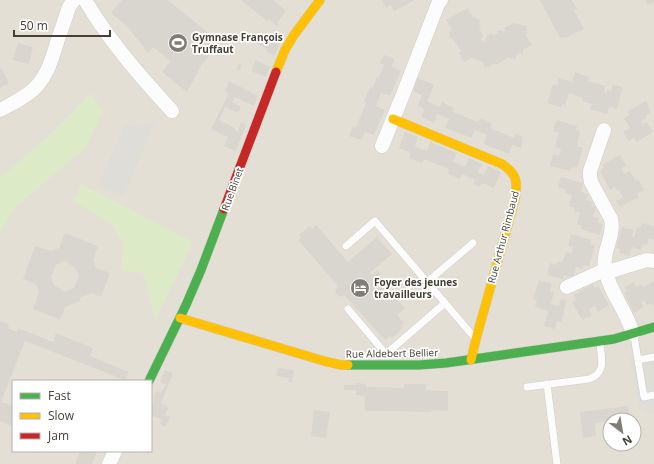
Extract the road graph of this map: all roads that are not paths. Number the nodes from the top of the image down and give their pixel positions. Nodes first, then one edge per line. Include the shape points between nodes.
1 (74, 0) edge
2 (85, 0) edge
3 (320, 0) edge
4 (442, 0) edge
5 (0, 110) edge
6 (172, 111) dead end
7 (393, 119) junction
8 (604, 130) dead end
9 (382, 146) dead end
10 (473, 243) dead end
11 (346, 246) dead end
12 (654, 261) edge
13 (605, 271) junction
14 (427, 282) junction
15 (566, 288) dead end
16 (445, 303) junction
17 (348, 309) dead end
18 (180, 318) junction
19 (654, 327) edge
20 (633, 334) junction
21 (476, 339) junction
22 (599, 341) junction
23 (654, 357) edge
24 (471, 360) junction
25 (638, 360) junction
26 (149, 380) edge
27 (547, 384) junction
28 (527, 387) dead end
29 (654, 395) edge
30 (115, 452) edge
31 (109, 464) edge
32 (557, 464) edge

1 - 5 street via 69,7 44,77 27,95
2 - 6 street via 114,44
3 - 18 street, Rue Binet via 298,28 282,57 201,270
4 - 7 street via 438,4
7 - 9 street
7 - 21 street, Rue Arthur Rimbaud via 502,164 516,178 515,199
8 - 13 street via 590,171 590,179 612,223 612,232 604,255
10 - 14 lane
11 - 14 lane via 375,221
12 - 13 street via 646,260 617,270
13 - 15 street
13 - 20 street via 630,322
14 - 16 lane
16 - 17 lane via 386,354
16 - 21 lane
18 - 24 street, Rue Aldebert Bellier via 341,364 419,365
18 - 26 street, Rue Binet
19 - 20 street, Rue Aldebert Bellier
20 - 22 street, Rue Aldebert Bellier
20 - 25 lane
21 - 24 street, Rue Arthur Rimbaud
22 - 24 street, Rue Aldebert Bellier
22 - 27 lane via 602,365 598,375 589,379
23 - 25 lane
25 - 29 lane via 644,397
27 - 28 lane
27 - 32 lane
30 - 31 street

